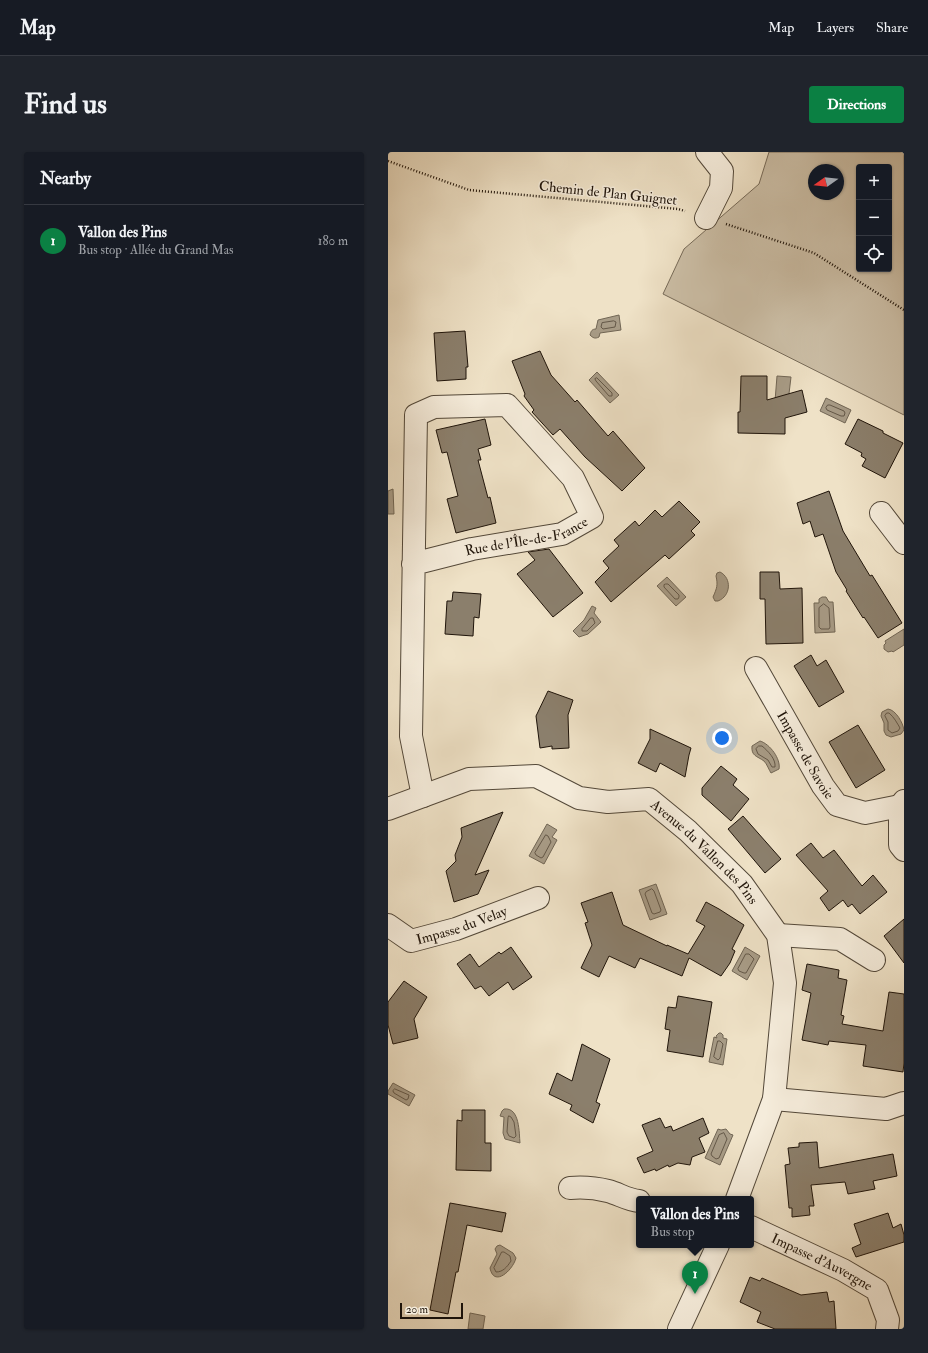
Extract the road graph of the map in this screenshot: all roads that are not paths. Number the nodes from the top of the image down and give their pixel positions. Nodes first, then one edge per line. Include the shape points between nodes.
1 (707, 152) edge
2 (706, 218) road end
3 (881, 513) dead end
4 (904, 543) edge
5 (413, 564) junction
6 (756, 668) dead end
7 (423, 796) junction
8 (902, 803) edge
9 (388, 809) edge
10 (904, 850) edge
11 (538, 898) dead end
12 (388, 925) edge
13 (778, 935) junction
14 (874, 960) dead end
15 (774, 1098) junction
16 (904, 1103) edge
17 (570, 1188) dead end
18 (738, 1196) edge
19 (636, 1200) edge
20 (754, 1228) edge
21 (717, 1248) edge
22 (679, 1329) edge
23 (887, 1329) edge

1 - 2 street via 722,171 721,188
3 - 4 street
5 - 5 street, Rue de l'Île-de-France via 416,415 434,407 507,405 573,478 592,517 562,534 472,549
5 - 7 street, Rue de l'Île-de-France via 411,736
6 - 8 street, Impasse de Savoie via 823,786 837,805 865,813
7 - 9 street, Avenue du Vallon des Pins
7 - 13 street, Avenue du Vallon des Pins via 469,779 536,776 579,798 608,802 649,799 688,831 742,884
8 - 10 street via 900,845
11 - 12 street, Impasse du Velay via 456,930 411,941
13 - 14 street via 840,939
13 - 15 street, Avenue du Vallon des Pins via 785,983
15 - 16 street via 886,1110
15 - 18 street, Avenue du Vallon des Pins
17 - 19 street via 609,1191
20 - 23 street, Impasse d'Auvergne via 843,1270 877,1290 888,1320
21 - 22 street

